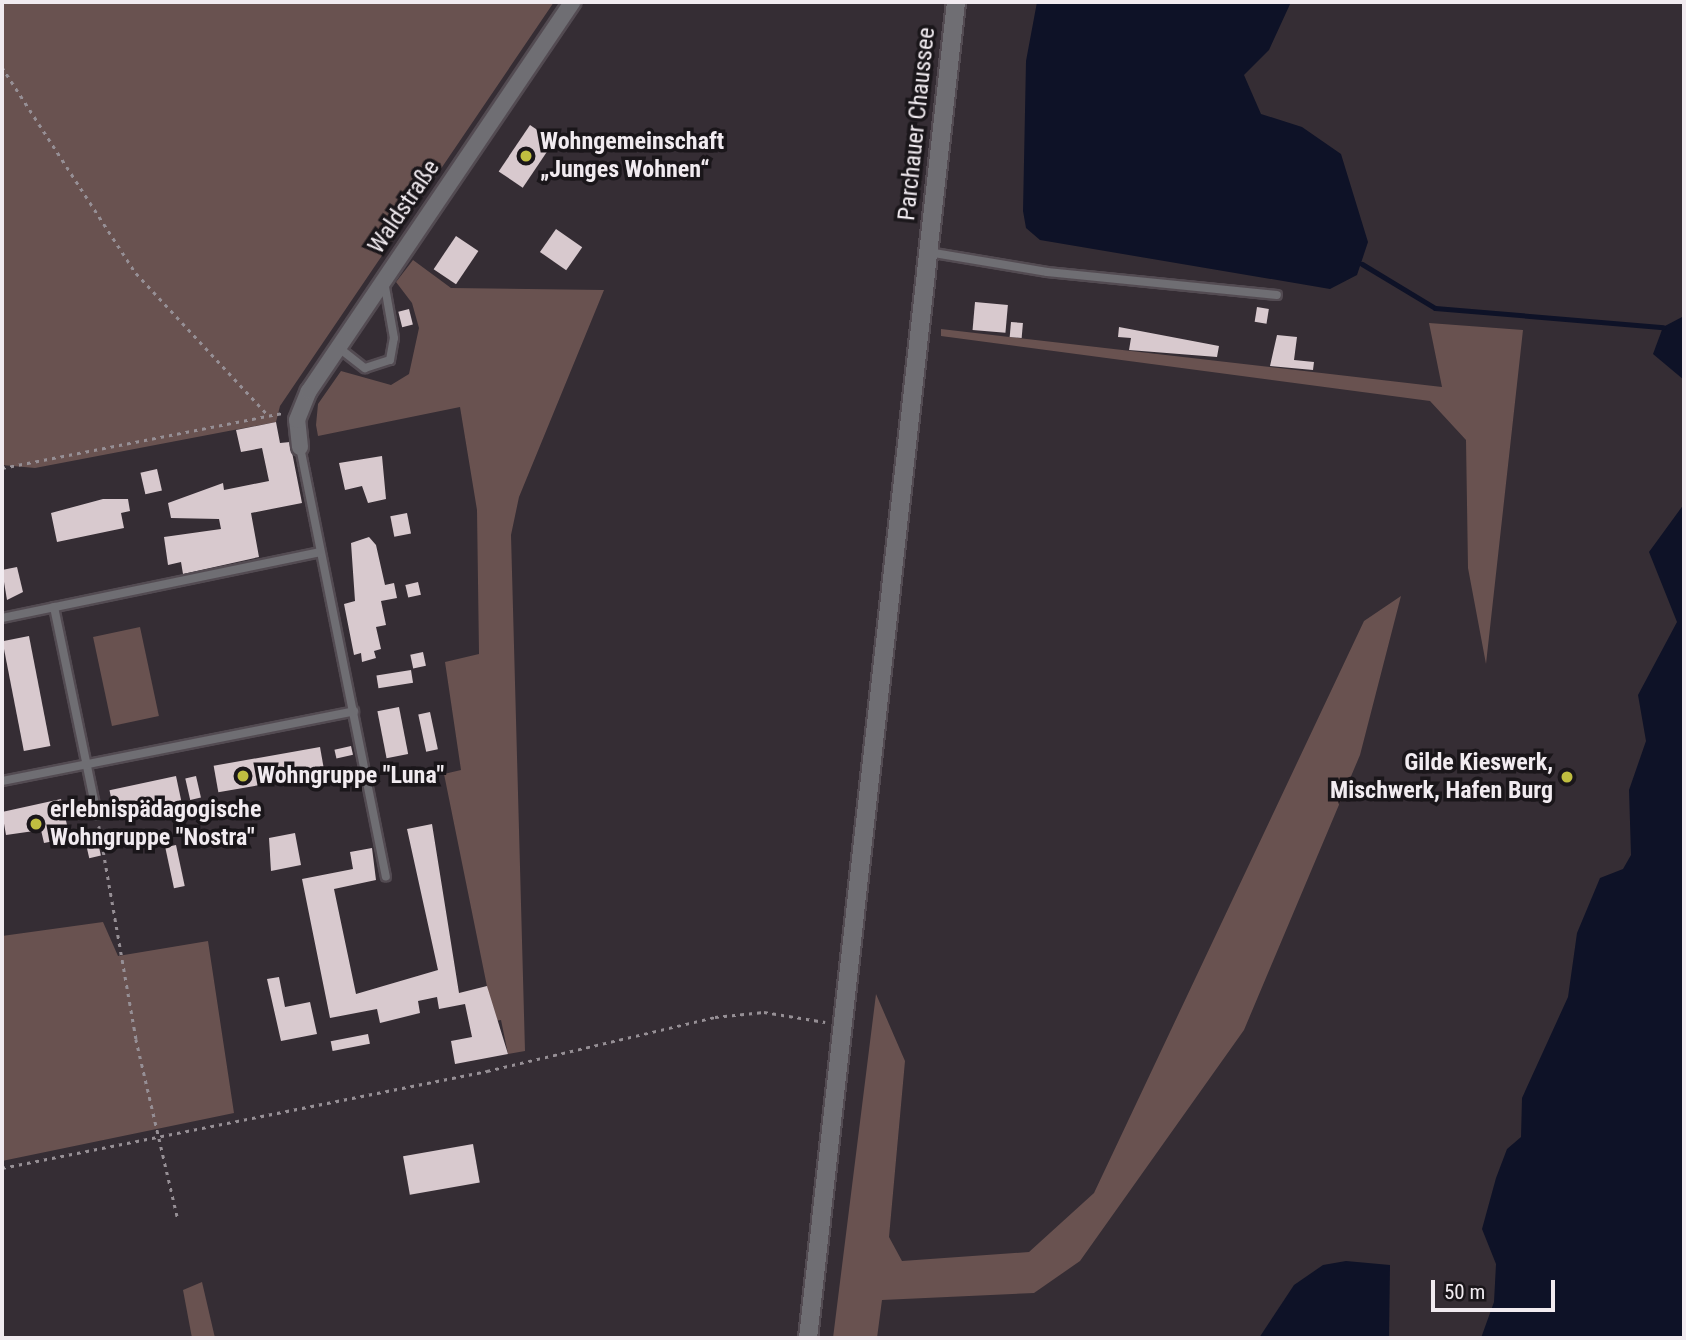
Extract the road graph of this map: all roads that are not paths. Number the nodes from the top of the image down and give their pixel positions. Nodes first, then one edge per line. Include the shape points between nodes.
1 (572, 2) edge
2 (956, 2) edge
3 (928, 252) junction
4 (384, 277) junction
5 (1277, 295) dead end
6 (337, 345) junction
7 (300, 447) joint
8 (320, 551) junction
9 (54, 607) junction
10 (2, 618) edge
11 (354, 711) junction
12 (85, 764) junction
13 (2, 781) edge
14 (97, 815) road end
15 (386, 876) dead end
16 (808, 1338) edge

1 - 4 street, Waldstraße
2 - 3 street, Parchauer Chaussee
3 - 5 lane via 1047,272
3 - 16 street, Parchauer Chaussee
4 - 6 street, Waldstraße
4 - 6 lane via 394,338 390,360 365,368
6 - 7 street, Waldstraße via 299,410
7 - 8 lane
8 - 9 lane
8 - 11 lane
9 - 10 lane
9 - 12 lane
11 - 12 lane
11 - 15 lane
12 - 13 lane
12 - 14 lane

